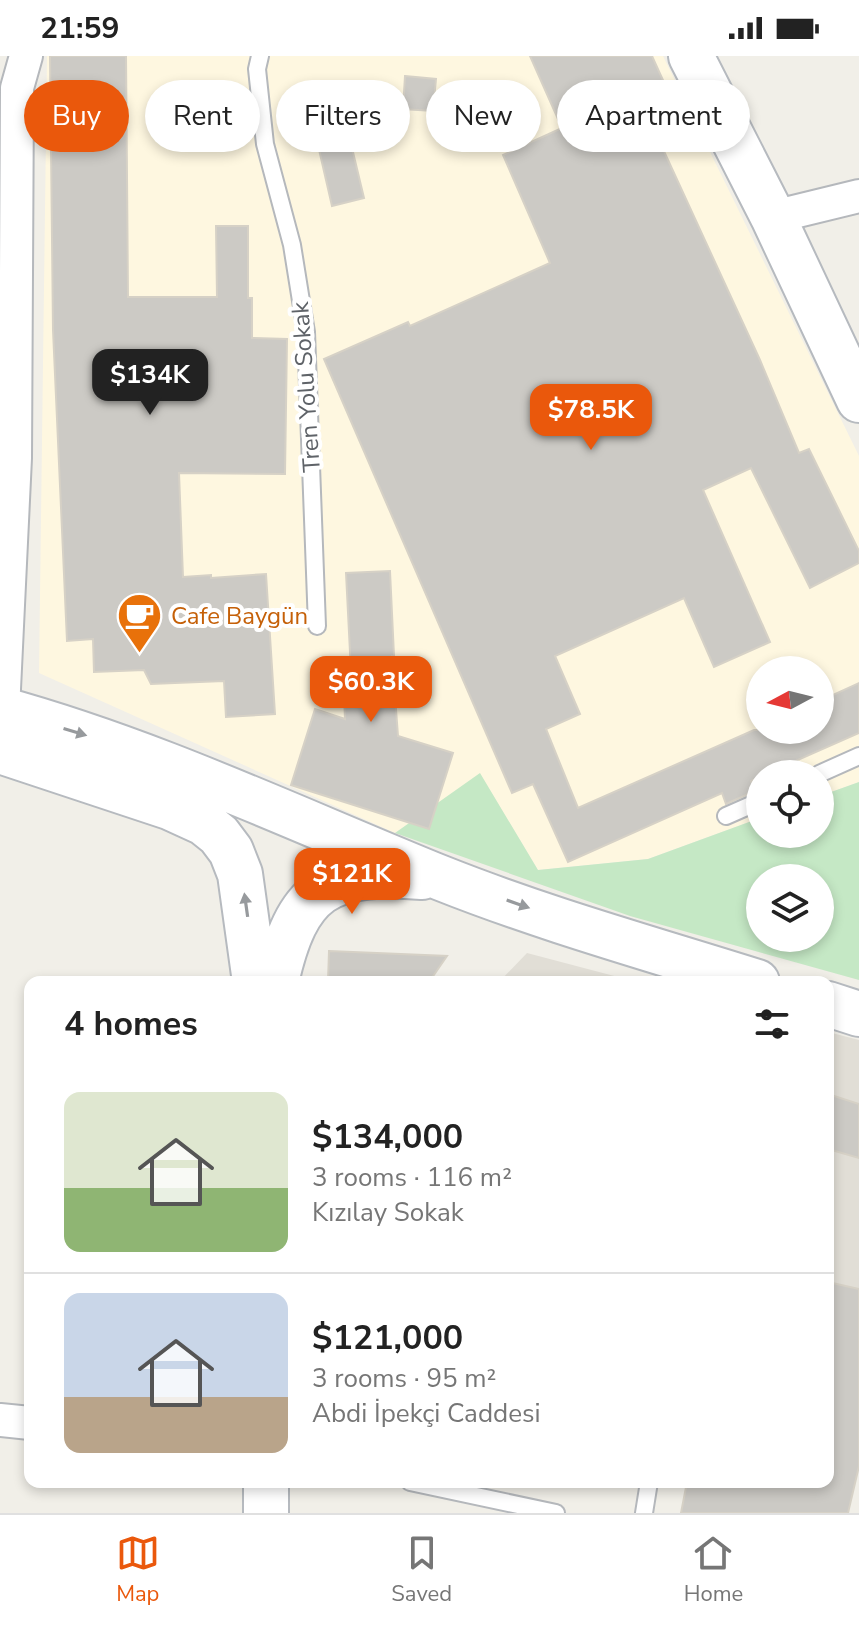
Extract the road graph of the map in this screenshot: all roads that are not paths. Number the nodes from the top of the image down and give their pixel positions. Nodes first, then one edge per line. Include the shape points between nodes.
1 (26, 56) edge
2 (260, 56) edge
3 (691, 56) edge
4 (859, 196) edge
5 (8, 206) edge
6 (773, 217) junction
7 (859, 400) edge
8 (317, 626) dead end
9 (1, 723) edge
10 (859, 756) edge
11 (834, 767) edge
12 (746, 807) edge
13 (726, 816) dead end
14 (444, 879) junction
15 (254, 976) edge
16 (278, 976) edge
17 (738, 976) edge
18 (834, 1006) edge
19 (859, 1014) edge
20 (0, 1420) edge
21 (24, 1422) edge
22 (266, 1488) edge
23 (438, 1488) edge
24 (648, 1488) edge
25 (266, 1513) edge
26 (556, 1513) edge
27 (644, 1513) edge

1 - 5 street via 17,88
2 - 8 lane, Tren Yolu Sokak via 265,144 292,245 306,332
3 - 6 main road
4 - 6 street
5 - 9 street via 15,458
6 - 7 main road
9 -> 14 main road via 99,739
15 -> 9 main road via 240,874 219,835
10 - 11 lane
12 - 13 lane
14 - 16 main road via 383,874 330,886 299,913
14 -> 17 main road
18 - 19 main road
20 - 21 street
22 - 25 main road
23 - 26 lane
24 - 27 lane

